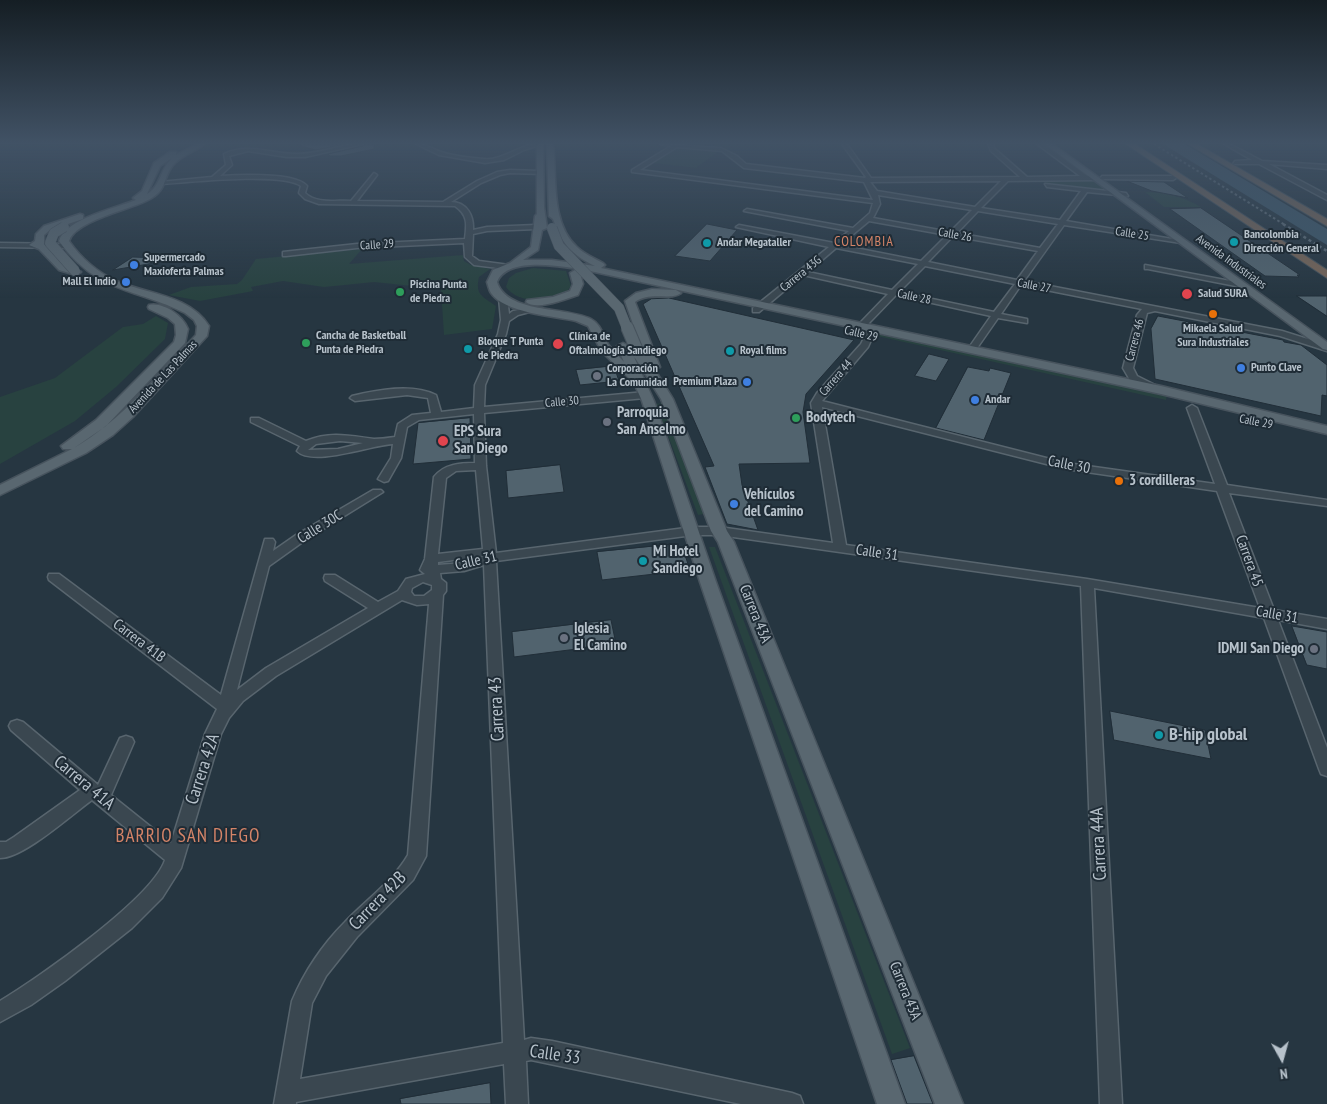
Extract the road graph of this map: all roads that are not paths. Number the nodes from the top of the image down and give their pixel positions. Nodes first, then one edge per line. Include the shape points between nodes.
1 (1122, 195) joint
2 (138, 196) edge
3 (139, 196) edge
4 (151, 196) edge
5 (305, 196) edge
6 (358, 196) edge
7 (462, 196) edge
8 (540, 196) edge
9 (553, 196) edge
10 (827, 196) edge
11 (877, 196) edge
12 (892, 196) edge
13 (991, 196) edge
14 (1081, 196) edge
15 (1208, 196) edge
16 (1223, 196) edge
17 (1280, 196) edge
18 (1289, 196) edge
19 (454, 201) junction
20 (878, 202) junction
21 (352, 203) junction
22 (554, 207) junction
23 (976, 209) junction
24 (747, 211) dead end
25 (1327, 218) edge
26 (868, 220) junction
27 (1062, 222) junction
28 (1327, 223) edge
29 (739, 227) dead end
30 (544, 228) junction
31 (1257, 228) junction
32 (66, 229) junction
33 (471, 229) junction
34 (855, 230) junction
35 (951, 234) junction
36 (468, 241) junction
37 (36, 242) junction
38 (1181, 242) junction
39 (0, 245) edge
40 (68, 246) junction
41 (834, 246) junction
42 (1042, 250) junction
43 (286, 254) dead end
44 (921, 263) junction
45 (1327, 263) edge
46 (506, 266) junction
47 (1148, 267) dead end
48 (76, 272) junction
49 (575, 273) junction
50 (803, 273) junction
51 (625, 275) junction
52 (1327, 275) edge
53 (1019, 283) junction
54 (1241, 285) junction
55 (892, 293) junction
56 (681, 294) junction
57 (503, 298) junction
58 (760, 307) junction
59 (1156, 309) junction
60 (533, 310) junction
61 (996, 315) junction
62 (505, 320) junction
63 (1024, 321) dead end
64 (865, 331) junction
65 (1327, 339) edge
66 (1327, 348) edge
67 (972, 349) junction
68 (637, 380) junction
69 (1161, 390) junction
70 (645, 395) junction
71 (355, 398) dead end
72 (667, 399) junction
73 (816, 403) junction
74 (1192, 408) junction
75 (479, 410) junction
76 (436, 414) junction
77 (1216, 414) junction
78 (255, 420) dead end
79 (1327, 423) edge
80 (1307, 428) junction
81 (1327, 430) edge
82 (1327, 435) edge
83 (400, 440) junction
84 (1327, 441) edge
85 (481, 466) junction
86 (384, 479) dead end
87 (0, 482) edge
88 (1222, 488) junction
89 (0, 491) edge
90 (378, 492) dead end
91 (1327, 503) edge
92 (720, 530) junction
93 (693, 531) junction
94 (269, 542) dead end
95 (840, 548) junction
96 (489, 555) junction
97 (263, 564) junction
98 (430, 575) junction
99 (54, 577) dead end
100 (330, 578) dead end
101 (1088, 583) junction
102 (406, 596) junction
103 (378, 607) junction
104 (1269, 614) junction
105 (1327, 624) edge
106 (224, 711) junction
107 (17, 726) dead end
108 (126, 742) dead end
109 (1327, 769) edge
110 (97, 794) junction
111 (0, 850) edge
112 (175, 857) junction
113 (1, 1012) edge
114 (514, 1051) junction
115 (286, 1098) edge
116 (517, 1104) edge
117 (792, 1104) edge
118 (891, 1104) edge
119 (949, 1104) edge
120 (1111, 1104) edge

1 - 38 main road, Avenida Industriales
1 - 65 main road, Avenida Industriales
2 - 37 main road via 116,206 47,228
3 - 32 main road
4 - 32 main road, Avenida de Las Palmas
5 - 21 street via 319,202
6 - 21 street
7 - 19 street
8 - 30 main road
9 - 22 main road
10 - 20 street
11 - 20 street
12 - 23 street, Calle 25
13 - 23 street, Carrera 44
14 - 27 street
15 - 31 highway
16 - 45 highway
17 - 28 highway
18 - 25 highway
19 - 21 street via 444,204
19 - 33 street via 466,210
20 - 26 street, Carrera 43G
22 - 30 main road
22 - 51 main road via 568,245 591,260
23 - 27 street, Calle 25
23 - 35 street, Carrera 44
24 - 34 street
26 - 34 street, Carrera 43G
26 - 35 street, Calle 26
27 - 38 street, Calle 25
27 - 42 street
29 - 41 street, Calle 27
30 - 33 street
30 - 46 main road via 533,250
30 - 49 main road via 546,241
30 - 72 main road, Carrera 43A, bridge via 619,308 638,353
31 - 45 highway
31 - 52 highway
32 - 37 main road
32 - 40 main road via 64,241
32 - 48 main road, Avenida de Las Palmas, bridge via 54,233 50,242
33 - 36 street
34 - 41 street, Carrera 43G
35 - 42 street, Calle 26
35 - 44 street, Carrera 44
36 - 43 street, Calle 29 via 357,246
36 - 46 street via 468,253 474,262
37 - 39 street
37 - 40 street
37 - 48 main road via 62,268
38 - 54 main road, Avenida Industriales
40 - 89 main road, Avenida de Las Palmas via 81,262 112,282 192,312 202,321 203,330 187,352 116,426 80,450
41 - 44 street, Calle 27
41 - 50 street, Carrera 43G
42 - 53 street
44 - 53 street, Calle 27
44 - 55 street, Carrera 44
46 - 51 main road, Calle 29 via 556,262
46 - 57 main road via 492,282
47 - 54 street
48 - 87 main road, Avenida de Las Palmas via 100,288 171,315 183,328 183,336 101,422 46,459
49 - 56 main road, Calle 29 via 578,284 574,292 554,300 530,302 509,295 502,288 504,277 512,272 548,266
49 - 68 main road via 609,309
50 - 55 street, Calle 28
50 - 58 street, Carrera 43G
51 - 58 main road, Calle 29
53 - 59 street, Calle 27
53 - 61 street
54 - 66 main road, Avenida Industriales
55 - 61 street, Calle 28
55 - 64 street, Carrera 44
56 - 58 main road, Calle 29
56 - 72 main road via 647,293 633,298 630,304
57 - 60 main road
57 - 62 street, Carrera 43
57 - 68 main road via 580,313 598,320
58 - 64 main road, Calle 29
59 - 66 street, Calle 27 via 1282,334
59 - 69 street, Carrera 46 via 1141,314 1128,368 1132,378
60 - 62 street via 516,313
60 - 68 main road via 573,316 591,324 603,345
61 - 63 street, Calle 28
61 - 67 street
62 - 75 street, Carrera 43 via 496,351 480,385
64 - 67 main road, Calle 29
64 - 73 street, Carrera 44 via 865,345
64 - 74 main road, Calle 29
67 - 69 main road, Calle 29
68 - 70 main road
69 - 79 main road
69 - 80 main road, Calle 29
70 - 75 street, Calle 30
70 - 93 main road
71 - 76 street via 427,393 433,397
72 - 92 main road, Carrera 43A
73 - 88 street, Calle 30 via 1066,466
73 - 95 street, Carrera 44
74 - 77 main road, Calle 29
74 - 88 street, Carrera 45
75 - 76 street, Calle 30
75 - 85 street, Carrera 43
76 - 83 street, Calle 30 via 408,421 402,426
77 - 80 main road, Calle 29
77 - 84 main road
78 - 83 street via 306,445 302,450 311,454
80 - 81 main road, Calle 29
80 - 82 main road, Calle 29
83 - 86 street via 396,458
85 - 96 street, Carrera 43
85 - 98 street, Carrera 42B via 444,471 440,477
88 - 91 street, Calle 30
88 - 104 street, Carrera 45
90 - 97 street, Calle 30C
92 - 93 street, Calle 31
92 - 95 street, Calle 31
92 - 119 main road, Carrera 43A
93 - 96 street, Calle 31
93 - 118 main road
94 - 97 street, Carrera 42A
95 - 101 street, Calle 31
96 - 98 street, Calle 31
96 - 114 street, Carrera 43
97 - 106 street, Carrera 42A
98 - 102 street via 409,583
98 - 102 street, Calle 31 via 422,601
98 - 115 street, Carrera 42B via 417,856 407,874 350,930 319,968 302,1000
99 - 106 street, Carrera 41B
100 - 103 street
101 - 104 street, Calle 31
101 - 120 street, Carrera 44A
102 - 103 street
103 - 106 street via 271,672
104 - 105 street, Calle 31
104 - 109 street, Carrera 45
106 - 112 street, Carrera 42A via 212,734
107 - 110 street, Carrera 41A
108 - 110 street
110 - 111 street via 8,850
110 - 112 street, Carrera 41A
112 - 113 street, Carrera 42A via 165,881 140,910 57,975
114 - 115 street, Calle 33
114 - 116 street, Carrera 43
114 - 117 street, Calle 33 via 552,1052

